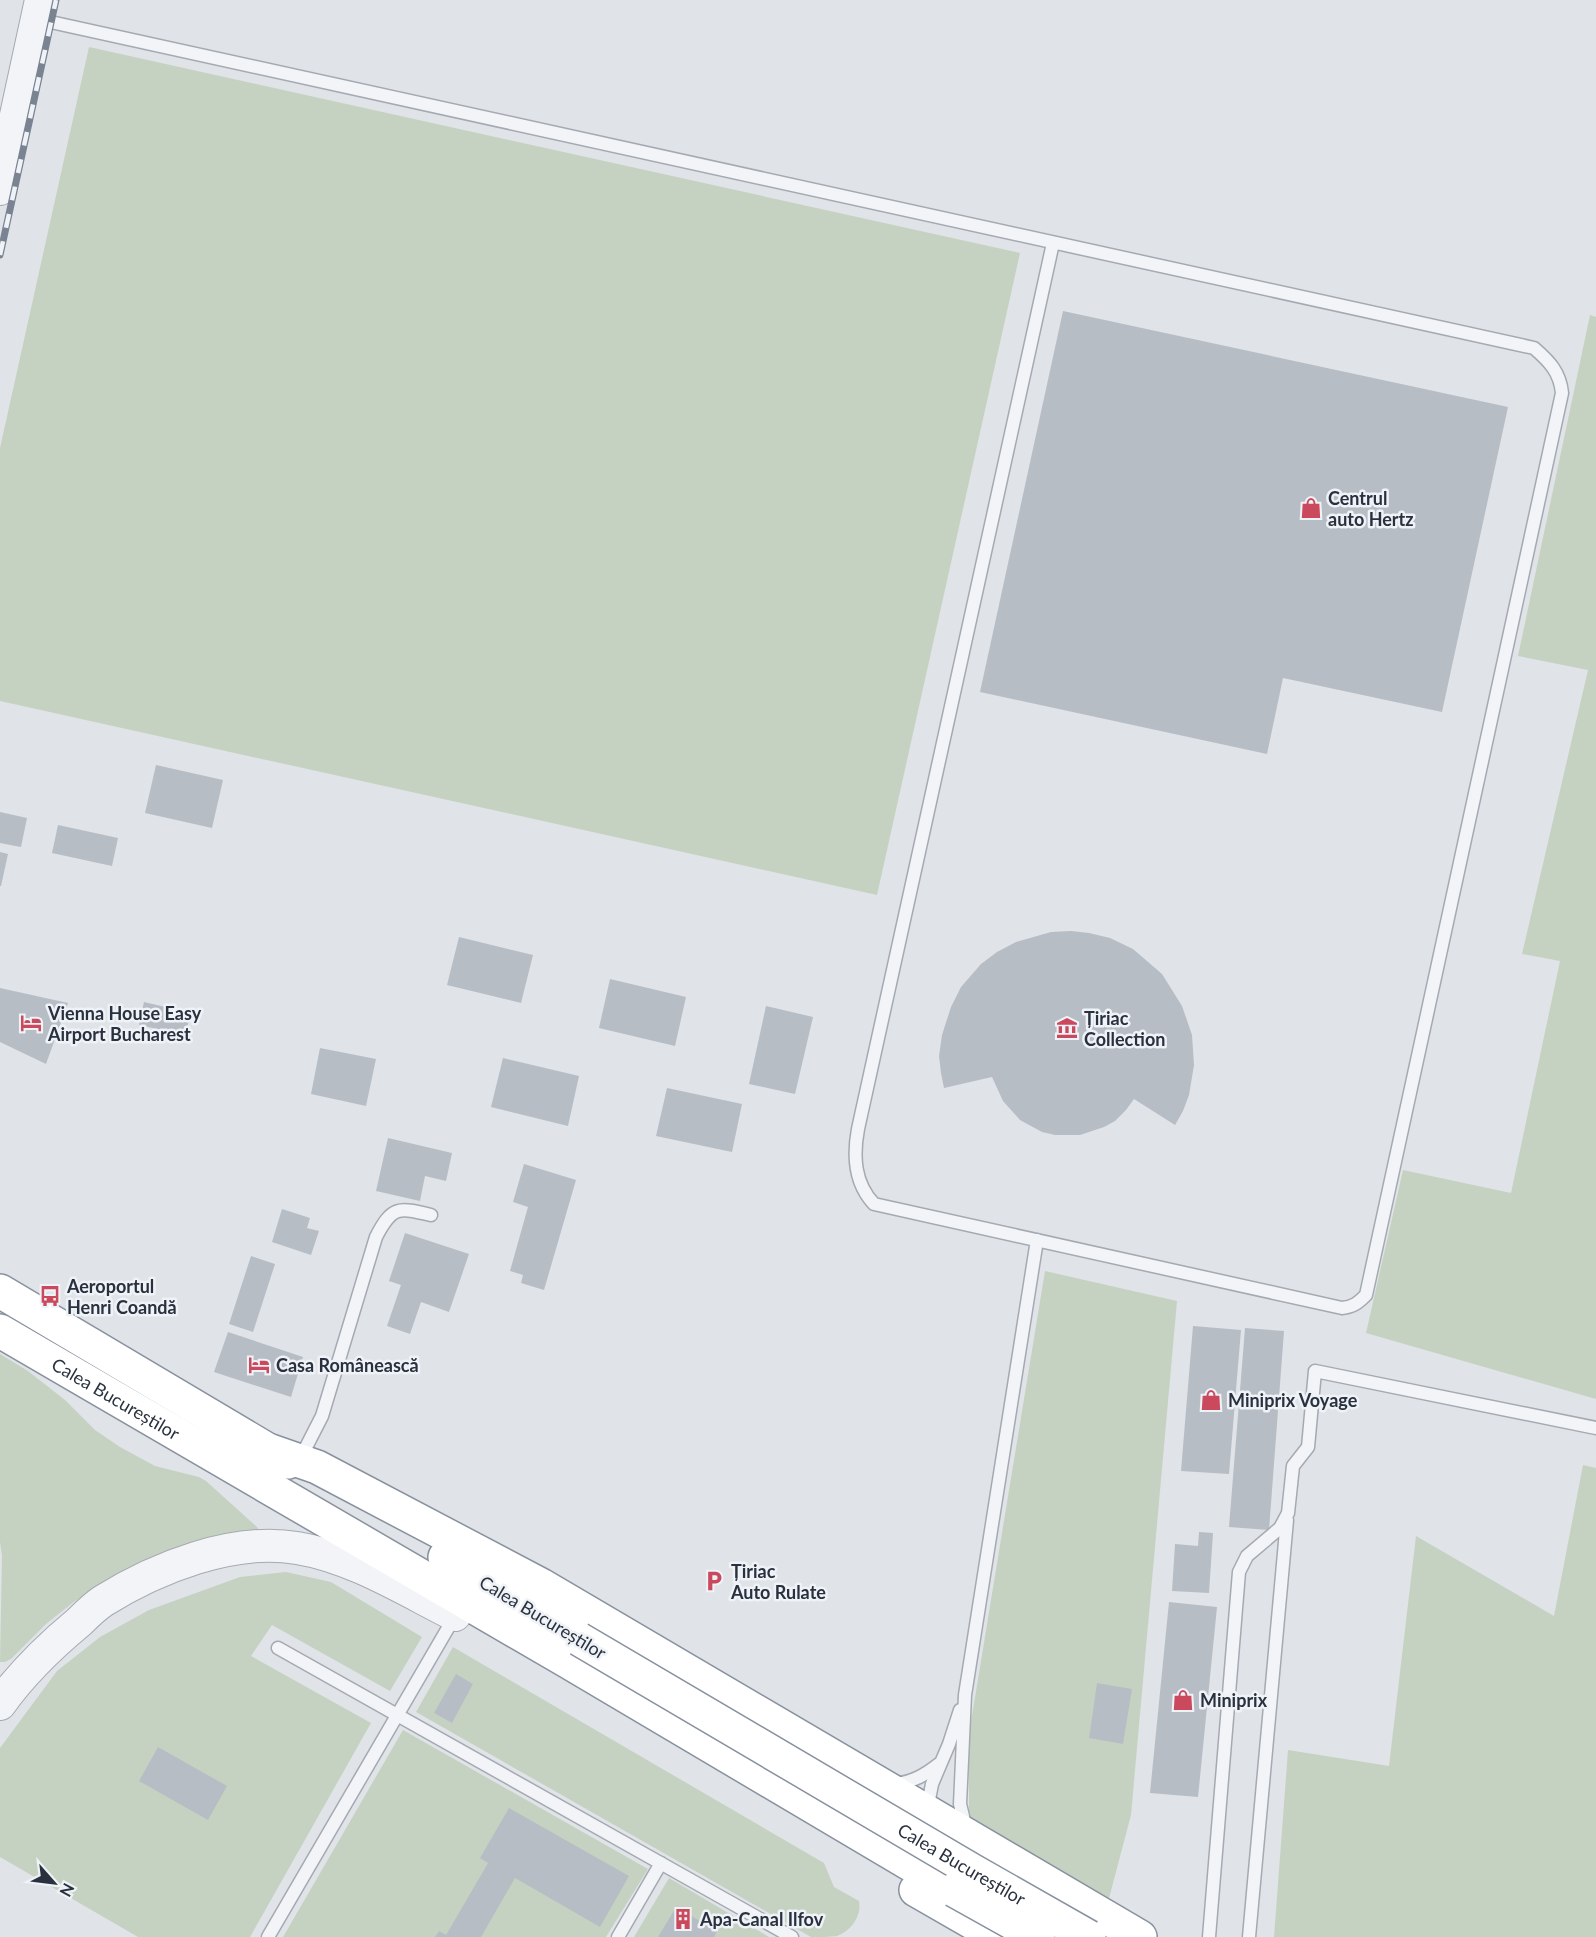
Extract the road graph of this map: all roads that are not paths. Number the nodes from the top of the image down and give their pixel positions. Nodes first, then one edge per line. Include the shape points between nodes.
1 (39, 9) edge
2 (0, 189) edge
3 (1053, 243) junction
4 (431, 1215) dead end
5 (1037, 1240) junction
6 (0, 1291) edge
7 (0, 1331) edge
8 (1596, 1428) edge
9 (275, 1464) junction
10 (1288, 1513) junction
11 (455, 1615) junction
12 (52, 1644) junction
13 (278, 1648) dead end
14 (573, 1650) junction
15 (0, 1685) edge
16 (965, 1695) junction
17 (0, 1704) edge
18 (398, 1715) junction
19 (940, 1764) junction
20 (884, 1785) junction
21 (927, 1810) junction
22 (970, 1836) junction
23 (1003, 1856) junction
24 (661, 1863) junction
25 (1005, 1905) junction
26 (967, 1920) junction
27 (1044, 1934) edge
28 (268, 1937) edge
29 (618, 1937) edge
30 (792, 1937) edge
31 (998, 1937) edge
32 (1089, 1937) edge
33 (1140, 1937) edge
34 (1209, 1937) edge
35 (1250, 1937) edge

1 - 2 street
1 - 3 lane
3 - 5 lane via 854,1148 857,1174 865,1195 874,1204
3 - 5 lane via 1534,348 1550,362 1561,381 1562,393 1366,1295 1351,1307 1342,1308
4 - 9 lane via 407,1209 394,1211 384,1222 376,1237 322,1416
5 - 16 lane
6 - 9 highway, Calea Bucureștilor
7 - 9 highway, Calea Bucureștilor
8 - 10 lane via 1316,1371 1308,1447 1293,1466
9 - 11 highway via 291,1514
9 - 14 highway, Calea Bucureștilor
9 - 20 highway via 317,1467 541,1585
10 - 34 lane via 1280,1528 1252,1549 1239,1572
10 - 35 lane
11 - 12 street via 359,1568 297,1548 262,1545 211,1554 156,1572 101,1602
11 - 18 lane
11 - 26 highway
12 - 15 street
12 - 17 street
13 - 18 lane
14 - 27 highway, Calea Bucureștilor, bridge via 954,1890
14 - 32 highway, Calea Bucureștilor, bridge
16 - 19 lane
16 - 22 lane via 960,1804
18 - 24 lane
18 - 28 lane
19 - 20 lane via 909,1783
19 - 21 lane
20 - 21 highway
21 - 22 highway
21 - 25 lane via 934,1851 951,1873
22 - 23 highway
23 - 25 highway via 1012,1871 1012,1889
23 - 33 highway
24 - 29 lane
24 - 30 lane
25 - 26 highway via 995,1915
25 - 27 lane
26 - 31 highway

